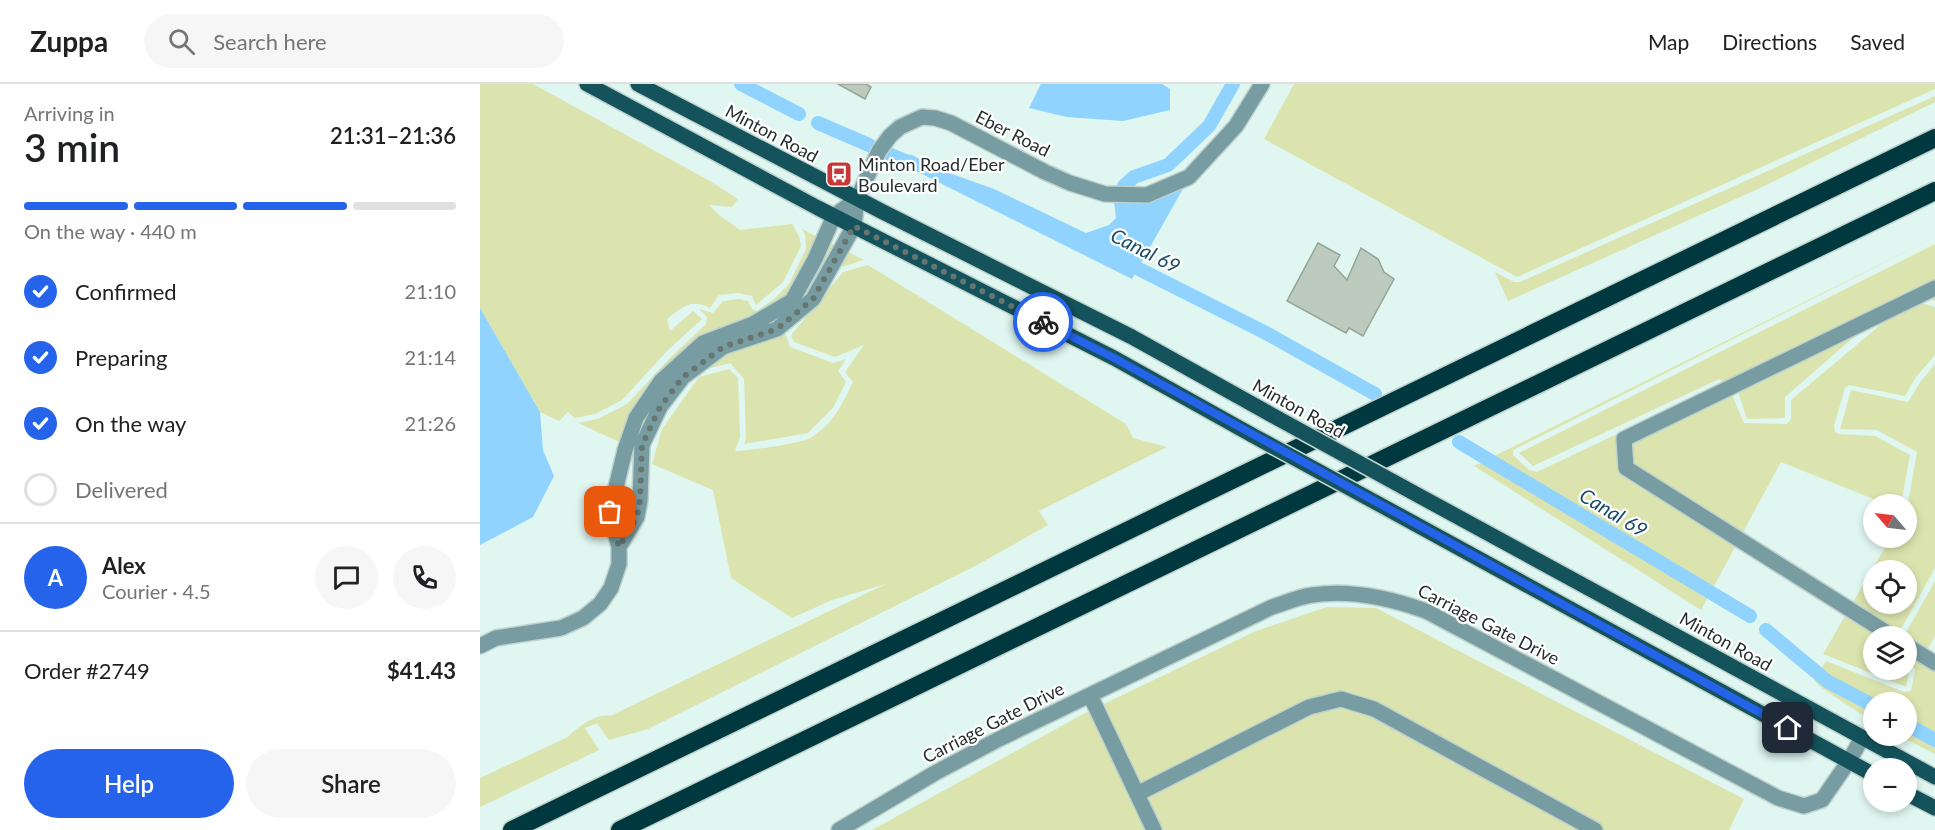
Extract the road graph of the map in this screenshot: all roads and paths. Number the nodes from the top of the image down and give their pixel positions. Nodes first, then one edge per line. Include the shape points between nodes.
1 (587, 84) edge
2 (639, 84) edge
3 (1263, 84) edge
4 (1935, 138) edge
5 (1935, 191) edge
6 (857, 199) junction
7 (834, 216) junction
8 (854, 226) junction
9 (1935, 288) edge
10 (754, 330) junction
11 (666, 386) junction
12 (625, 450) junction
13 (642, 450) junction
14 (613, 492) junction
15 (640, 501) junction
16 (619, 547) junction
17 (1876, 626) edge
18 (480, 646) edge
19 (1917, 652) edge
20 (1935, 663) edge
21 (1090, 695) junction
22 (1862, 738) junction
23 (1849, 761) junction
24 (1863, 769) edge
25 (1935, 777) edge
26 (1137, 794) junction
27 (1917, 799) edge
28 (1935, 808) edge
29 (512, 830) edge
30 (620, 830) edge
31 (839, 830) edge
32 (1154, 830) edge
33 (1595, 830) edge

1 - 7 main road
2 - 6 main road, Minton Road
3 - 6 street, Eber Road via 1236,126 1189,177 1146,195 1105,194 1046,172 951,123 922,117 890,136
4 - 29 highway
5 - 30 highway
6 - 7 street, Eber Road
6 - 8 street, Eber Road
6 - 22 main road, Minton Road, bridge via 1132,337
7 - 8 main road
7 - 10 street via 792,301
8 - 10 street via 813,299 777,329
8 - 23 main road, bridge via 1114,358
9 - 17 street via 1624,439 1626,468
10 - 11 street via 703,343
11 - 12 street via 636,418
11 - 13 street
12 - 13 street
12 - 14 street
13 - 15 street
14 - 15 street
14 - 16 street via 610,512
15 - 16 street via 637,517
16 - 18 street via 619,564 611,588 583,618 561,628 496,638
19 - 20 street
21 - 23 street, Carriage Gate Drive via 1272,608 1311,595 1354,593 1395,600 1426,611 1778,798 1804,806 1822,800
21 - 26 street
21 - 31 street, Carriage Gate Drive via 944,768
22 - 23 street, Carriage Gate Drive
22 - 25 main road, Minton Road
23 - 24 main road
26 - 32 street
26 - 33 street via 1309,707 1341,699 1374,709
27 - 28 main road

